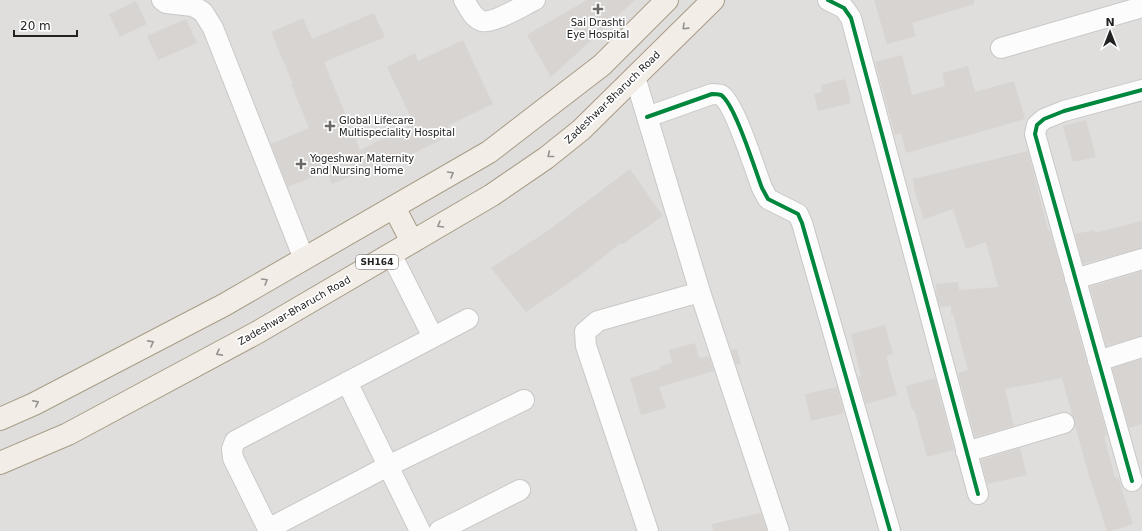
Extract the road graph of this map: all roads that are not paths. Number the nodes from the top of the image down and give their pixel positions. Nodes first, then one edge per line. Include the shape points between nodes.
1 (162, 0) edge
2 (464, 0) edge
3 (535, 0) edge
4 (667, 0) edge
5 (713, 0) edge
6 (828, 0) edge
7 (1141, 7) edge
8 (1001, 48) dead end
9 (635, 77) junction
10 (1142, 90) edge
11 (647, 117) junction
12 (394, 207) junction
13 (412, 242) junction
14 (391, 254) junction
15 (304, 259) junction
16 (1142, 259) edge
17 (1075, 279) junction
18 (700, 292) junction
19 (468, 319) dead end
20 (433, 337) junction
21 (1142, 347) edge
22 (1098, 361) junction
23 (347, 382) junction
24 (524, 400) dead end
25 (0, 419) edge
26 (1064, 423) dead end
27 (966, 452) junction
28 (0, 463) edge
29 (388, 466) junction
30 (1132, 481) dead end
31 (520, 490) dead end
32 (978, 494) dead end
33 (269, 530) edge
34 (420, 531) edge
35 (439, 531) edge
36 (648, 531) edge
37 (779, 531) edge
38 (890, 531) edge

1 - 15 street via 166,3 193,6 203,12 212,28
2 - 3 street via 472,13 483,21 492,20
12 -> 4 main road via 489,152 602,65
5 -> 9 main road, Zadeshwar-Bharuch Road / SH164
6 - 27 street via 844,8 851,18
7 - 8 street
9 - 11 street
9 -> 13 main road, Zadeshwar-Bharuch Road / SH164 via 581,130 546,158 492,195
10 - 17 street via 1064,111 1044,118 1037,125 1035,134
11 - 18 street
11 - 38 street via 712,94 720,95 729,103 768,199 798,214
12 - 13 main road
12 - 15 main road
13 - 14 main road, Zadeshwar-Bharuch Road / SH164
14 - 20 street
14 -> 28 main road, Zadeshwar-Bharuch Road / SH164 via 258,332 81,427
25 -> 15 main road via 34,404 224,305
16 - 17 street
17 - 22 street
18 - 36 street via 598,321 585,332 586,346
18 - 37 street
19 - 20 street
20 - 23 street
21 - 22 street
22 - 30 street
23 - 29 street
23 - 33 street via 235,441 232,449 233,458
24 - 29 street
26 - 27 street
27 - 32 street
29 - 33 street
29 - 34 street
31 - 35 street

